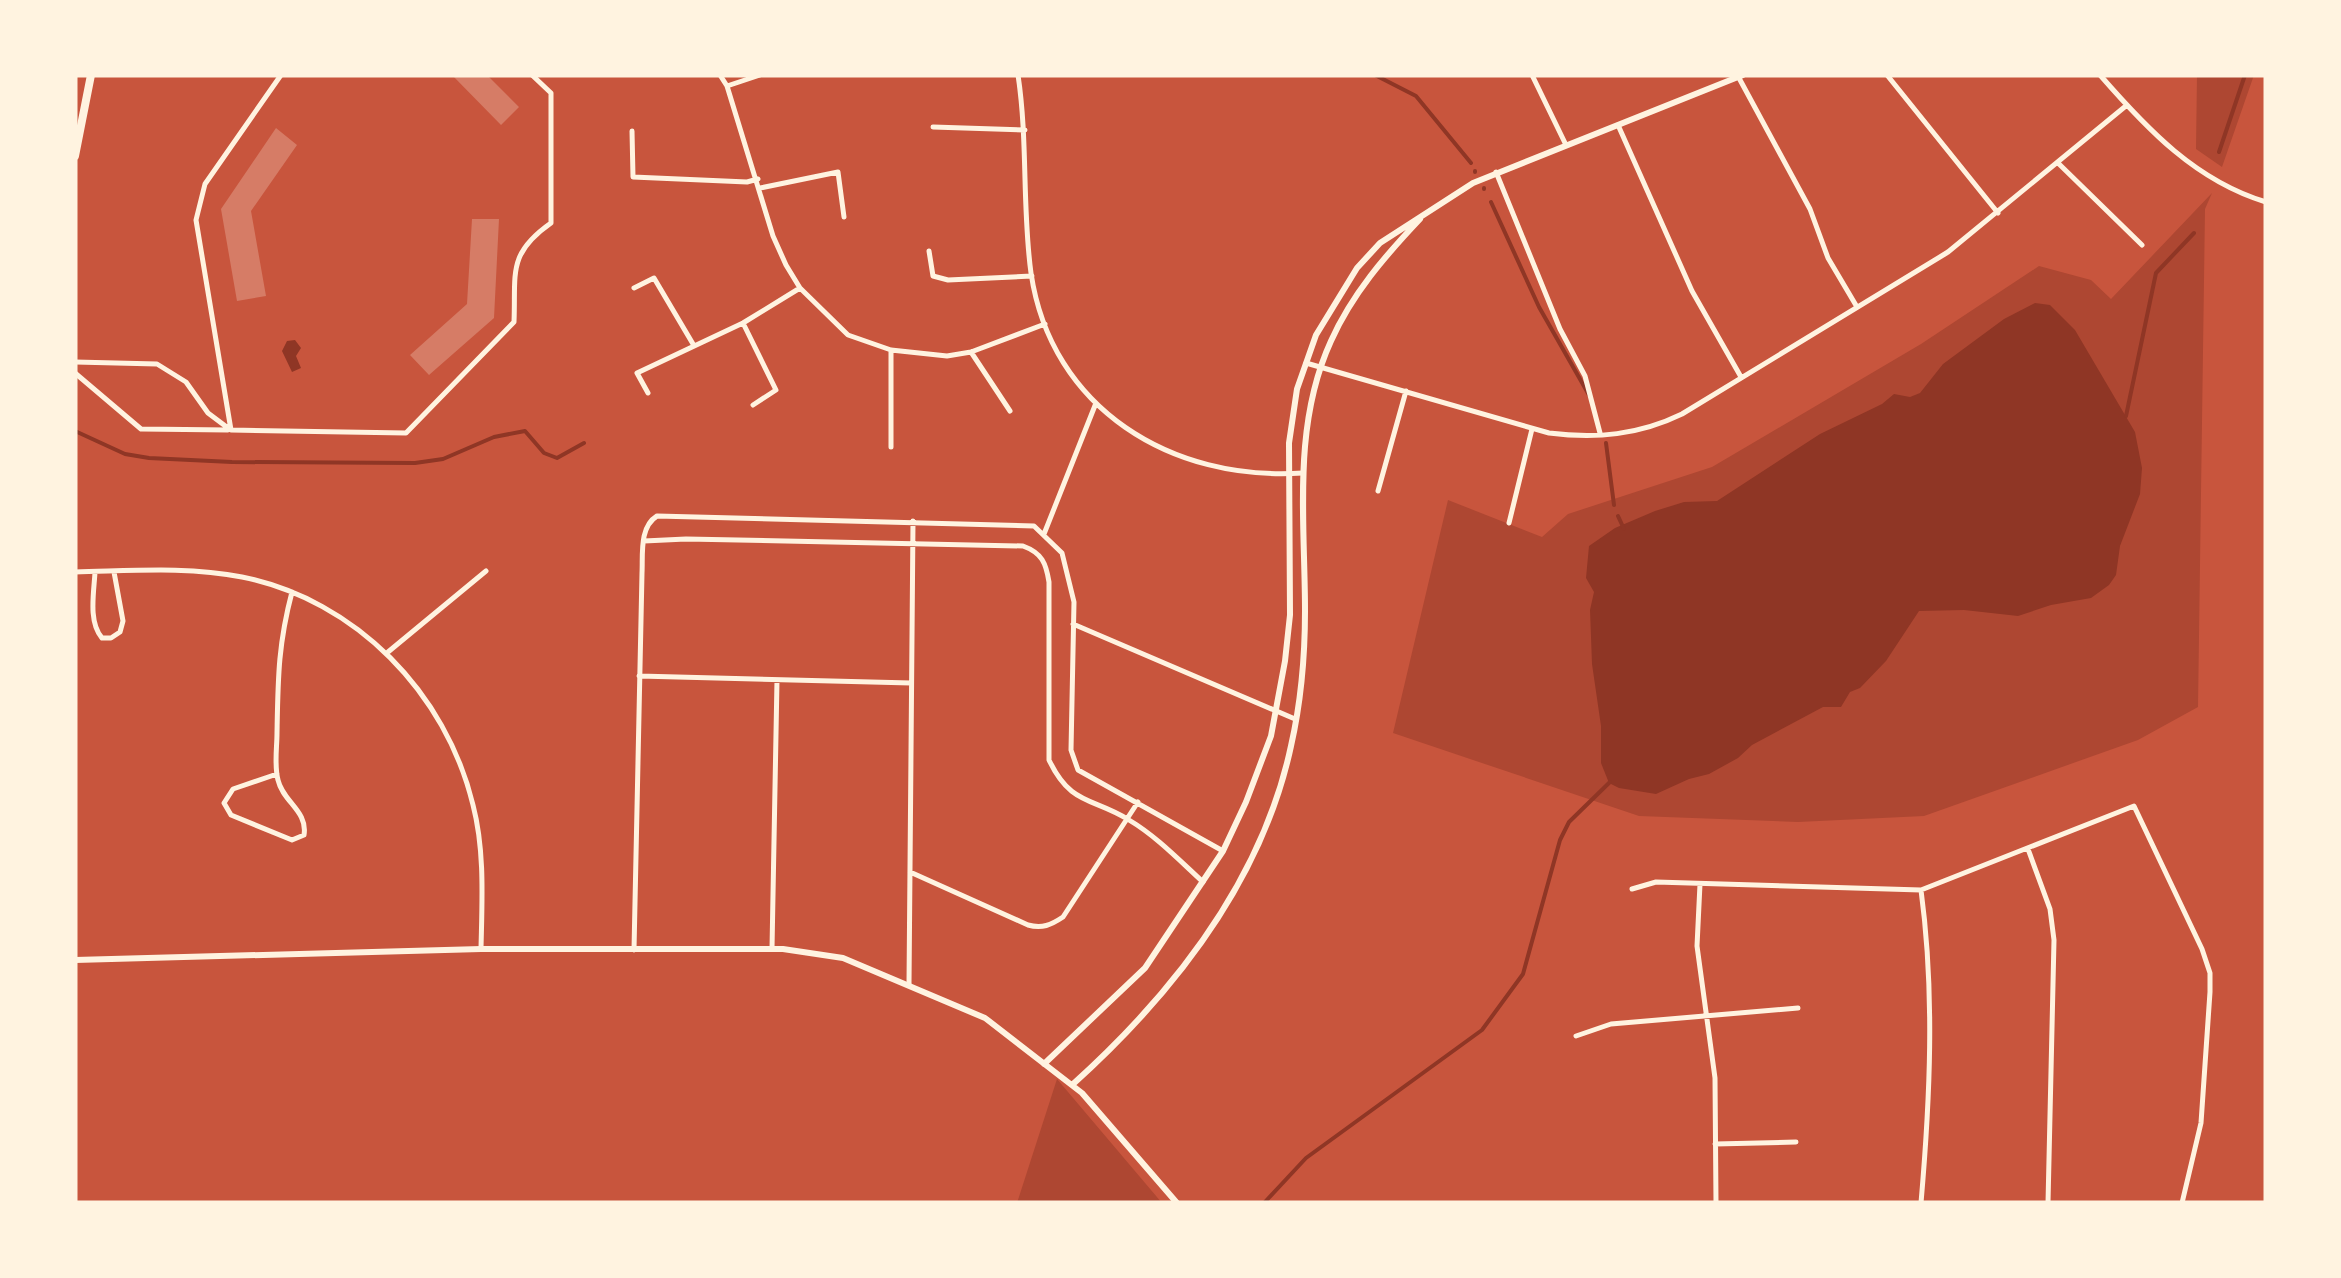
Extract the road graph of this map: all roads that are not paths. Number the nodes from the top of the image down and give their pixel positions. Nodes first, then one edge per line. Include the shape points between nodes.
1 (90, 75) edge
2 (281, 75) edge
3 (532, 75) edge
4 (720, 75) edge
5 (760, 75) edge
6 (1018, 75) edge
7 (1532, 75) edge
8 (1887, 75) edge
9 (2100, 75) edge
10 (1741, 76) edge
11 (728, 86) junction
12 (2127, 106) junction
13 (1618, 126) junction
14 (933, 127) dead end
15 (632, 130) dead end
16 (1025, 130) junction
17 (1566, 145) junction
18 (75, 156) edge
19 (2058, 164) junction
20 (1496, 172) junction
21 (758, 180) junction
22 (760, 188) junction
23 (2266, 202) edge
24 (1427, 210) junction
25 (1998, 213) junction
26 (844, 217) dead end
27 (2142, 245) dead end
28 (929, 251) dead end
29 (1032, 276) junction
30 (634, 288) dead end
31 (800, 288) junction
32 (1856, 306) junction
33 (742, 323) junction
34 (1045, 324) junction
35 (693, 344) junction
36 (891, 350) junction
37 (971, 352) junction
38 (75, 362) edge
39 (1306, 362) junction
40 (1321, 367) junction
41 (75, 373) edge
42 (1741, 376) junction
43 (1406, 391) junction
44 (648, 393) dead end
45 (1096, 403) junction
46 (752, 406) dead end
47 (1010, 412) dead end
48 (1532, 429) junction
49 (230, 430) junction
50 (1600, 433) junction
51 (891, 447) dead end
52 (1303, 473) junction
53 (1288, 474) junction
54 (1378, 492) dead end
55 (912, 520) junction
56 (1509, 523) dead end
57 (1044, 534) junction
58 (644, 542) junction
59 (912, 544) junction
60 (486, 570) dead end
61 (75, 572) edge
62 (95, 572) junction
63 (114, 572) junction
64 (292, 592) junction
65 (1074, 624) junction
66 (388, 652) junction
67 (638, 676) junction
68 (777, 680) junction
69 (911, 682) junction
70 (1277, 712) junction
71 (1296, 719) junction
72 (277, 774) junction
73 (1138, 802) junction
74 (1128, 819) junction
75 (2028, 849) junction
76 (1223, 851) junction
77 (910, 872) junction
78 (1203, 882) junction
79 (1700, 884) junction
80 (1632, 890) dead end
81 (1922, 890) junction
82 (481, 948) junction
83 (772, 948) junction
84 (634, 950) junction
85 (75, 960) edge
86 (908, 984) junction
87 (1798, 1008) dead end
88 (1707, 1016) junction
89 (1576, 1036) dead end
90 (1044, 1064) junction
91 (1072, 1086) junction
92 (1796, 1142) dead end
93 (1715, 1144) junction
94 (1177, 1203) edge
95 (1716, 1203) edge
96 (1921, 1203) edge
97 (2048, 1203) edge
98 (2182, 1203) edge

1 - 18 main road
2 - 49 street via 205,184 196,220
3 - 49 street via 552,93 551,224 518,253 514,322 406,433
4 - 11 street
5 - 11 street
6 - 16 street
7 - 17 street
8 - 25 street
9 - 12 street
10 - 13 street
10 - 32 street
11 - 21 street
12 - 19 street
12 - 23 street via 2188,164
13 - 17 street
13 - 42 street via 1678,262
14 - 16 street
15 - 21 street via 633,177
16 - 29 street
17 - 20 street
19 - 25 street
19 - 27 street
20 - 24 street
20 - 50 street via 1585,376
21 - 22 street
22 - 26 street via 838,172
22 - 31 street via 773,236
24 - 39 street via 1357,268
24 - 40 street via 1367,278
25 - 32 street via 1948,252
28 - 29 street via 933,276 948,280
29 - 34 street
30 - 35 street via 654,278
31 - 33 street
31 - 36 street via 848,335
32 - 42 street
33 - 35 street
33 - 46 street via 776,390
34 - 37 street
34 - 45 street via 1067,369
35 - 44 street via 637,374
36 - 37 street
36 - 51 street
37 - 47 street
38 - 49 street via 158,364 186,382
39 - 40 street
39 - 53 street via 1296,389
40 - 43 street
40 - 52 street via 1311,396
41 - 49 street via 141,429
42 - 50 street via 1668,421 1618,435
43 - 48 street
43 - 54 street
45 - 53 street via 1136,435 1185,459
45 - 57 street
48 - 50 street via 1581,437
48 - 56 street
52 - 53 street
52 - 71 street via 1304,661
53 - 70 street via 1290,616
55 - 57 street via 1022,524
55 - 58 street via 656,516
55 - 59 street
57 - 65 street via 1062,553
58 - 59 street
58 - 67 street
59 - 69 street
59 - 74 street via 1038,551 1050,582 1050,760 1060,784
60 - 66 street
61 - 62 street
62 - 63 street
62 - 63 street via 96,630 102,638 120,632 123,621
63 - 64 street via 197,571
64 - 66 street
64 - 72 street via 278,646
65 - 70 street
65 - 73 street via 1071,750 1078,770
66 - 82 street via 436,714 462,766 480,843
67 - 68 street
67 - 84 street
68 - 69 street
68 - 83 street
69 - 77 street
70 - 71 street
70 - 76 street
71 - 91 street via 1279,792 1219,921 1172,983
72 - 72 street via 285,798 306,824 304,834 292,840 231,815 224,803 233,789
73 - 74 street
73 - 76 street
74 - 77 street via 1064,917 1041,928
74 - 78 street
75 - 81 street
75 - 97 street via 2054,940
75 - 98 street via 2134,806 2202,949 2210,973 2201,1123
76 - 78 street
77 - 86 street
78 - 90 street via 1145,968
79 - 80 street via 1656,882
79 - 81 street
79 - 88 street via 1697,946
81 - 96 street via 1931,980
82 - 84 street
82 - 85 street
83 - 84 street
83 - 86 street via 843,958
86 - 90 street via 985,1018
87 - 88 street
88 - 89 street via 1611,1024
88 - 93 street
90 - 91 street
91 - 94 street
92 - 93 street
93 - 95 street

